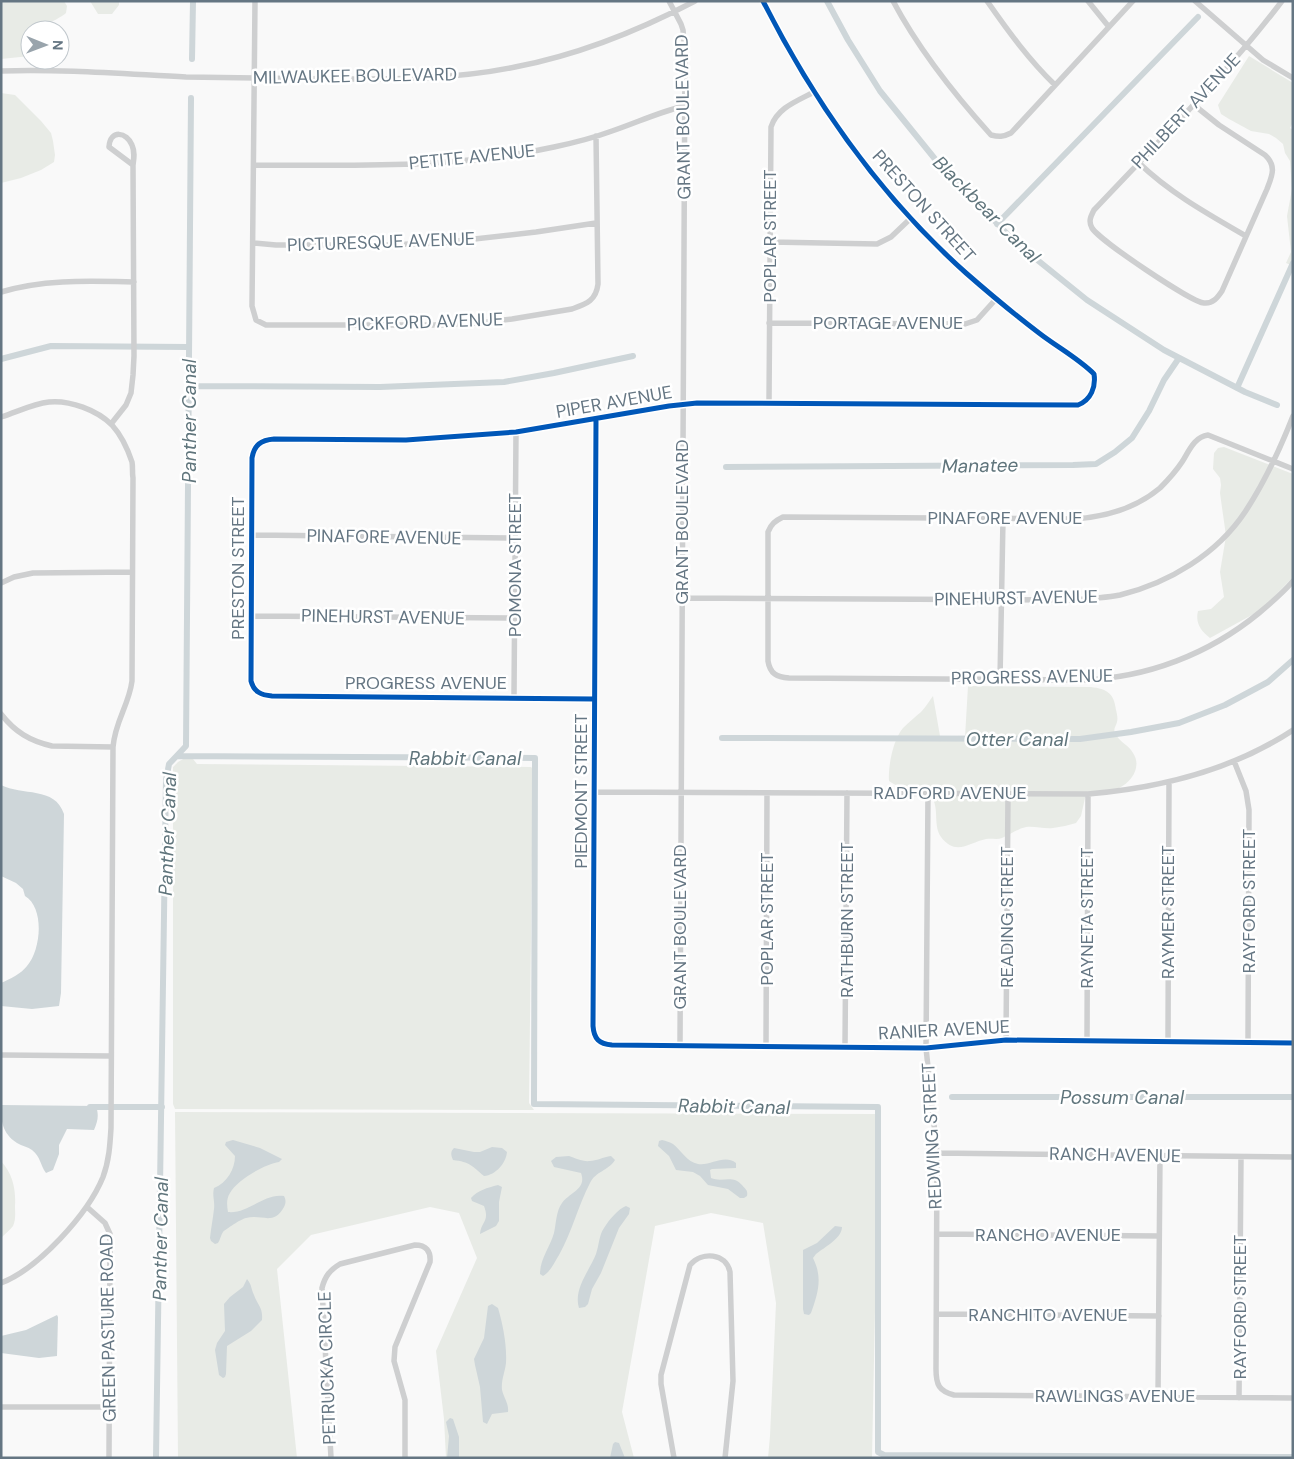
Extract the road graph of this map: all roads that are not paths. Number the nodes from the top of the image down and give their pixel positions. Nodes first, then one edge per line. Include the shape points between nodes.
1 (255, 1) edge
2 (670, 1) edge
3 (695, 1) edge
4 (763, 1) edge
5 (893, 1) edge
6 (987, 1) edge
7 (1088, 1) edge
8 (1133, 1) edge
9 (1196, 1) edge
10 (1282, 1) edge
11 (675, 12) junction
12 (1109, 27) junction
13 (1247, 46) junction
14 (1, 71) edge
15 (254, 78) junction
16 (1293, 78) edge
17 (1055, 85) junction
18 (814, 92) junction
19 (1194, 105) junction
20 (684, 106) junction
21 (596, 136) junction
22 (1139, 163) junction
23 (133, 165) junction
24 (254, 165) junction
25 (912, 218) junction
26 (596, 224) junction
27 (1246, 236) junction
28 (770, 242) junction
29 (254, 243) junction
30 (134, 282) junction
31 (1, 292) edge
32 (996, 299) junction
33 (769, 323) junction
34 (1091, 394) joint
35 (769, 403) junction
36 (683, 404) junction
37 (1293, 416) edge
38 (1, 417) edge
39 (596, 420) junction
40 (111, 424) junction
41 (516, 432) junction
42 (259, 443) joint
43 (1273, 462) junction
44 (1293, 469) edge
45 (1002, 519) junction
46 (252, 535) junction
47 (515, 538) junction
48 (132, 572) junction
49 (1293, 581) edge
50 (1, 584) edge
51 (682, 598) junction
52 (768, 598) junction
53 (1001, 599) junction
54 (252, 616) junction
55 (515, 618) junction
56 (1000, 679) junction
57 (258, 692) joint
58 (514, 697) junction
59 (594, 699) junction
60 (1, 714) edge
61 (1293, 730) edge
62 (113, 746) junction
63 (1234, 761) junction
64 (1169, 783) junction
65 (595, 792) junction
66 (681, 792) junction
67 (767, 793) junction
68 (847, 793) junction
69 (928, 794) junction
70 (1008, 794) junction
71 (1088, 794) junction
72 (1006, 1040) junction
73 (598, 1041) joint
74 (1087, 1041) junction
75 (1168, 1042) junction
76 (1248, 1043) junction
77 (1293, 1043) edge
78 (680, 1045) junction
79 (766, 1046) junction
80 (845, 1047) junction
81 (926, 1048) junction
82 (1, 1055) edge
83 (110, 1056) junction
84 (937, 1153) junction
85 (1160, 1156) junction
86 (1240, 1157) junction
87 (1293, 1157) edge
88 (87, 1207) junction
89 (937, 1234) junction
90 (1159, 1236) junction
91 (1, 1283) edge
92 (937, 1314) junction
93 (1159, 1316) junction
94 (940, 1388) joint
95 (1158, 1396) junction
96 (1239, 1398) junction
97 (1293, 1398) edge
98 (1, 1407) edge
99 (109, 1407) junction
100 (109, 1458) edge
101 (330, 1458) edge
102 (405, 1458) edge
103 (674, 1458) edge
104 (724, 1458) edge

1 - 15 street
2 - 11 street, GRANT BOULEVARD
3 - 11 street, MILWAUKEE BOULEVARD
4 - 18 street, PRESTON STREET
5 - 17 street via 932,63 991,135 999,137 1011,133
6 - 17 street via 1018,44
7 - 12 street
8 - 12 street
9 - 13 street
10 - 13 street, PHILBERT AVENUE
11 - 15 street, MILWAUKEE BOULEVARD via 579,51 484,72 401,79
11 - 20 street, GRANT BOULEVARD via 683,30
12 - 17 street
13 - 16 street
13 - 19 street, PHILBERT AVENUE
14 - 15 street, MILWAUKEE BOULEVARD
15 - 24 street
18 - 25 street, PRESTON STREET via 858,154
18 - 28 street, POPLAR STREET via 778,113 773,120
19 - 22 street, PHILBERT AVENUE
19 - 27 street via 1265,155 1274,167
20 - 21 street, PETITE AVENUE
20 - 36 street, GRANT BOULEVARD
21 - 24 street, PETITE AVENUE via 502,157 443,164
21 - 26 street
22 - 27 street via 1185,199
22 - 27 street, PHILBERT AVENUE via 1094,210 1089,220 1096,233 1136,263 1205,304 1217,299 1222,291
23 - 23 street via 132,144 126,136 112,136 109,147
23 - 30 street
24 - 29 street
25 - 28 street via 891,237 877,244
25 - 32 street, PRESTON STREET via 958,266
26 - 29 street, PICTURESQUE AVENUE via 439,243
26 - 29 street, PICKFORD AVENUE via 598,284 587,304 572,309 448,325 266,325 256,320 252,306
28 - 33 street, POPLAR STREET
30 - 31 street via 68,281 32,284
30 - 40 street via 132,394
32 - 33 street, PORTAGE AVENUE via 977,320 965,324
32 - 34 street, PRESTON STREET via 1094,374
33 - 35 street, POPLAR STREET
34 - 35 street, PIPER AVENUE via 1078,405
35 - 36 street, PIPER AVENUE
36 - 39 street, PIPER AVENUE
36 - 51 street, GRANT BOULEVARD
37 - 43 street, PINEHURST AVENUE
38 - 40 street via 51,402 79,405
39 - 41 street, PIPER AVENUE
39 - 59 street, PIEDMONT STREET
40 - 48 street via 132,464
41 - 42 street, PIPER AVENUE via 406,440 266,439
41 - 47 street, POMONA STREET
42 - 46 street, PRESTON STREET via 252,458
43 - 44 street
43 - 45 street, PINAFORE AVENUE via 1217,438 1202,436 1159,488 1112,514 1090,518
43 - 53 street, PINEHURST AVENUE via 1245,513 1231,529 1205,554 1169,577 1137,590 1110,596 1070,600
45 - 52 street, PINAFORE AVENUE via 783,517 776,520 768,532
45 - 53 street
46 - 47 street, PINAFORE AVENUE
46 - 54 street, PRESTON STREET
47 - 55 street, POMONA STREET
48 - 50 street via 33,573
48 - 62 street via 131,691 114,734
49 - 56 street, PROGRESS AVENUE via 1274,601 1233,633 1161,667 1099,679
51 - 52 street, PINEHURST AVENUE
51 - 66 street, GRANT BOULEVARD
52 - 53 street, PINEHURST AVENUE
52 - 56 street, PROGRESS AVENUE via 769,668 780,677
53 - 56 street
54 - 55 street, PINEHURST AVENUE
54 - 57 street, PRESTON STREET via 251,681
55 - 58 street, POMONA STREET
57 - 58 street, PROGRESS AVENUE via 272,696
58 - 59 street, PROGRESS AVENUE
59 - 65 street, PIEDMONT STREET
60 - 62 street via 21,734 42,744
61 - 63 street, RADFORD AVENUE
62 - 83 street
63 - 64 street, RADFORD AVENUE
63 - 76 street, RAYFORD STREET via 1246,791 1249,810
64 - 71 street, RADFORD AVENUE
64 - 75 street, RAYMER STREET
65 - 66 street, RADFORD AVENUE
65 - 73 street, PIEDMONT STREET via 593,1026
66 - 67 street, RADFORD AVENUE
66 - 78 street, GRANT BOULEVARD
67 - 68 street, RADFORD AVENUE
67 - 79 street, POPLAR STREET
68 - 69 street, RADFORD AVENUE
68 - 80 street, RATHBURN STREET
69 - 70 street, RADFORD AVENUE
69 - 81 street, REDWING STREET
70 - 71 street, RADFORD AVENUE
70 - 72 street, READING STREET
71 - 74 street, RAYNETA STREET
72 - 74 street, RANIER AVENUE
72 - 81 street, RANIER AVENUE
73 - 78 street, RANIER AVENUE via 612,1045
74 - 75 street, RANIER AVENUE
75 - 76 street, RANIER AVENUE
76 - 77 street, RANIER AVENUE
78 - 79 street, RANIER AVENUE
79 - 80 street, RANIER AVENUE
80 - 81 street, RANIER AVENUE
81 - 84 street, REDWING STREET
82 - 83 street
83 - 88 street via 109,1150 103,1175
84 - 85 street, RANCH AVENUE
84 - 89 street, REDWING STREET
85 - 86 street, RANCH AVENUE
85 - 90 street
86 - 87 street, RANCH AVENUE
86 - 96 street, RAYFORD STREET
88 - 91 street via 30,1266
88 - 99 street, GREEN PASTURE ROAD via 105,1223 110,1234
89 - 90 street, RANCHO AVENUE
89 - 92 street, REDWING STREET
90 - 93 street
92 - 93 street, RANCHITO AVENUE
92 - 94 street, REDWING STREET via 936,1376
93 - 95 street
94 - 95 street, RAWLINGS AVENUE via 954,1395
95 - 96 street, RAWLINGS AVENUE
96 - 97 street, RAWLINGS AVENUE
98 - 99 street
99 - 100 street, GREEN PASTURE ROAD
101 - 102 street, PETRUCKA CIRCLE via 324,1281 332,1268 340,1264 421,1245 428,1249 430,1262 397,1339 394,1354 405,1400
103 - 104 street via 661,1375 690,1265 702,1257 724,1260 730,1272 732,1381

